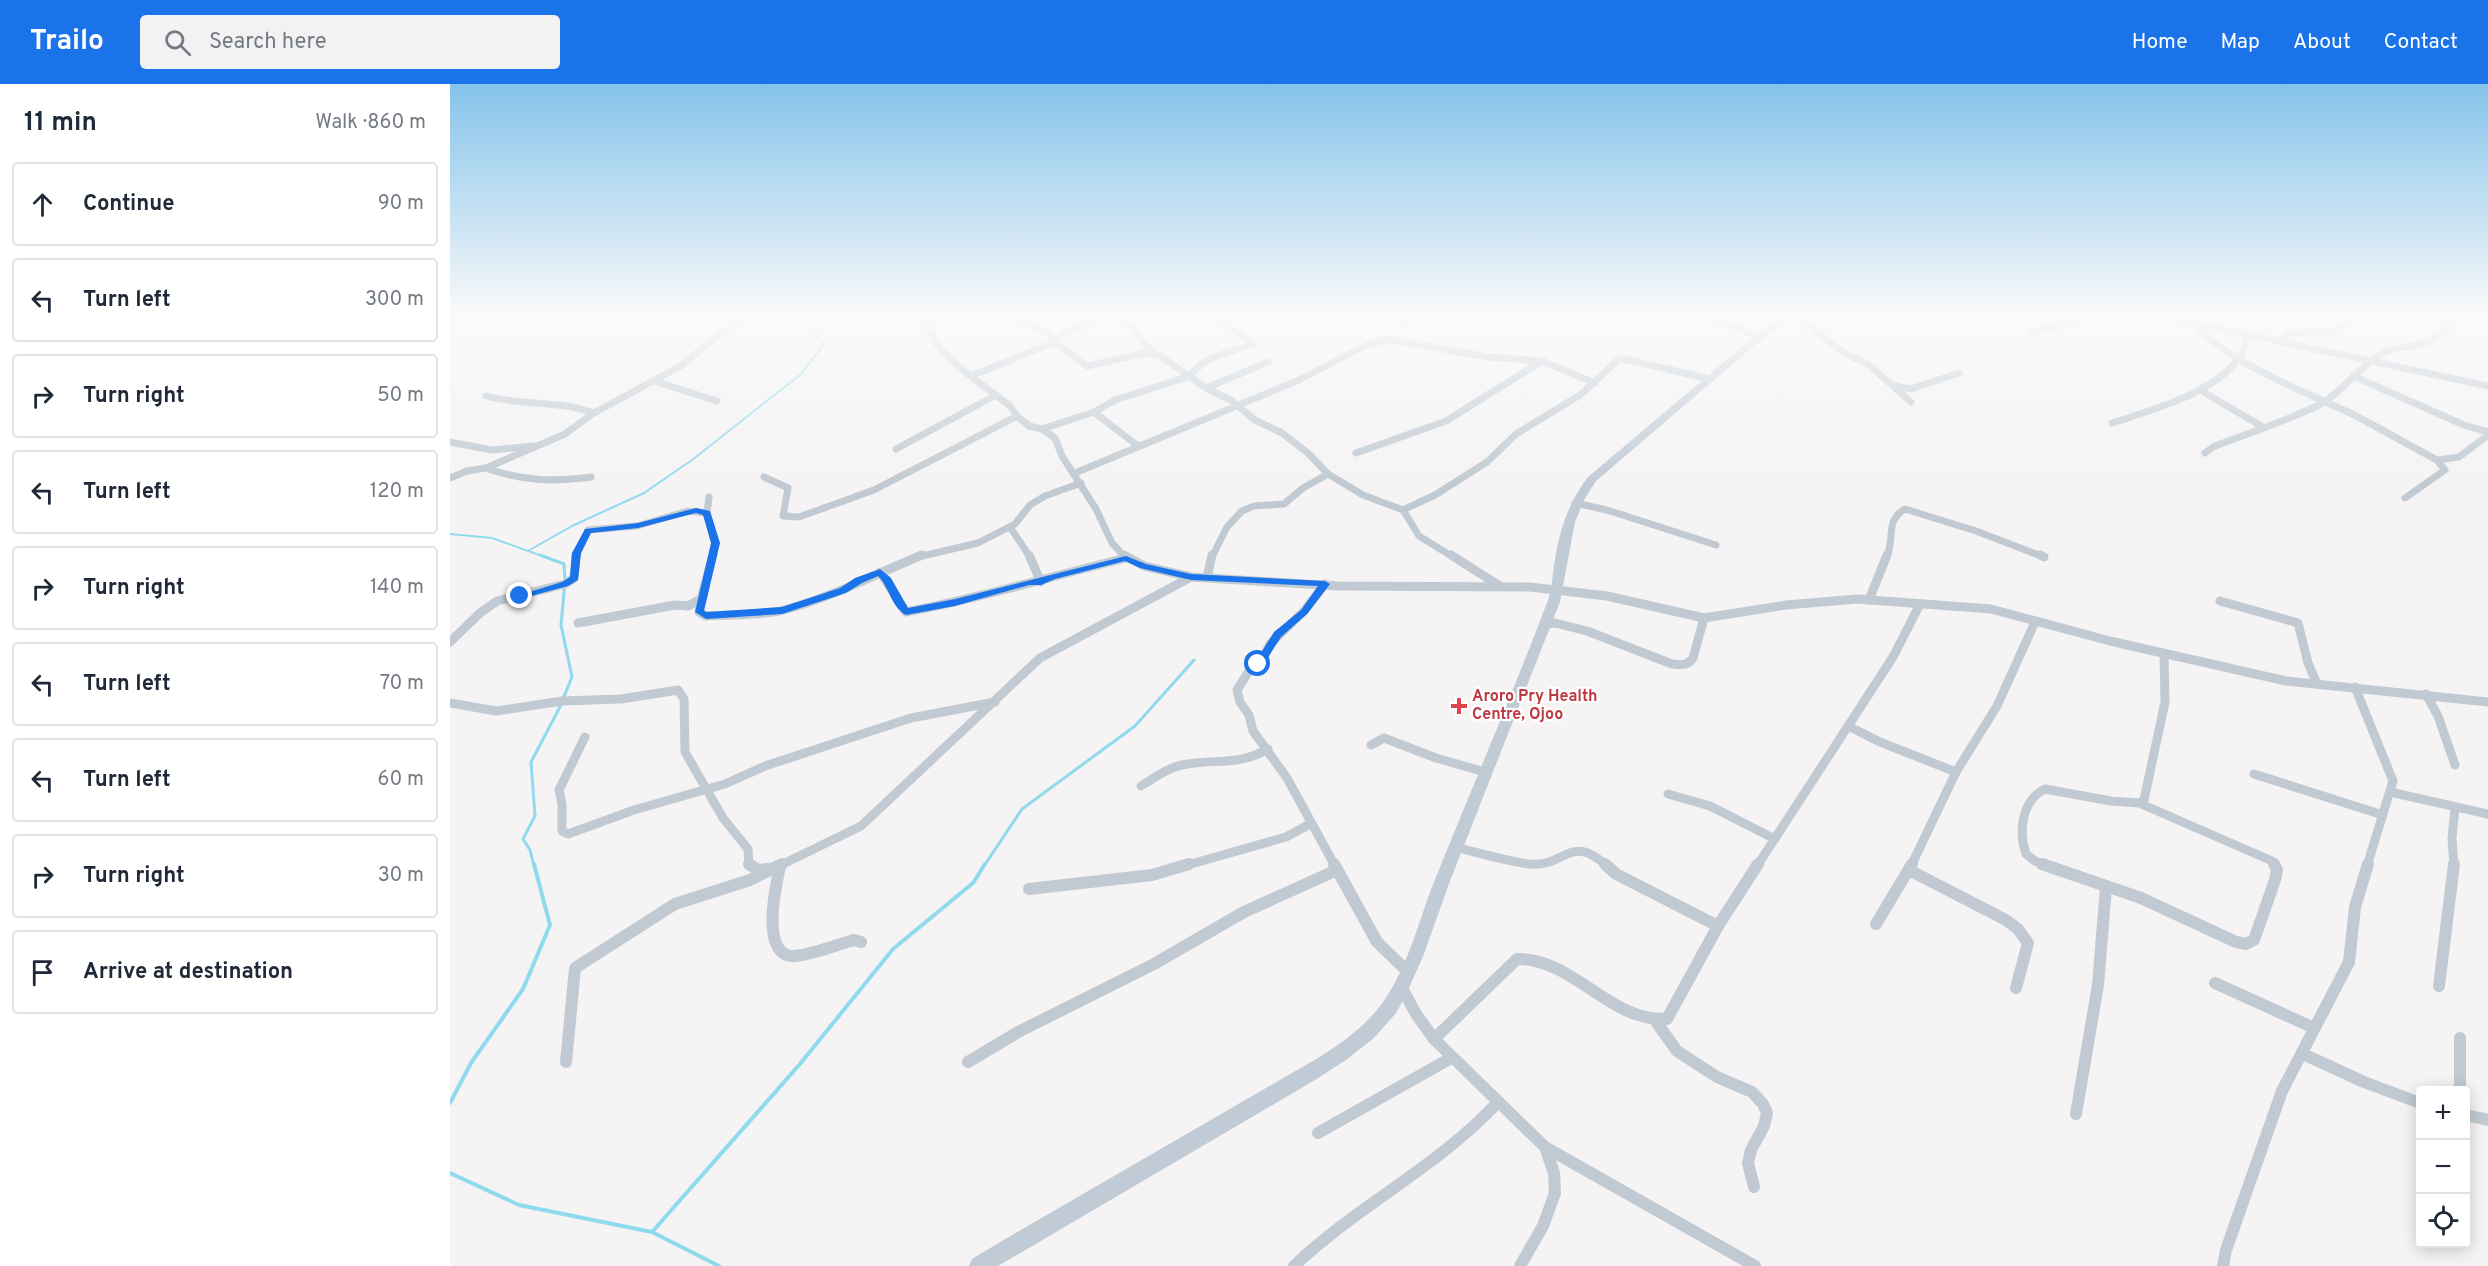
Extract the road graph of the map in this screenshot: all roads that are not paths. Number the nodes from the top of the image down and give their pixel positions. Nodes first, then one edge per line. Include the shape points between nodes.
1 (667, 373) edge
2 (967, 373) edge
3 (978, 373) edge
4 (1185, 373) edge
5 (1191, 373) edge
6 (1241, 373) edge
7 (1312, 373) edge
8 (1523, 373) edge
9 (1571, 373) edge
10 (1605, 373) edge
11 (1687, 373) edge
12 (1717, 373) edge
13 (1879, 373) edge
14 (1959, 373) dead end
15 (2224, 373) edge
16 (2265, 373) edge
17 (2357, 373) edge
18 (2431, 373) edge
19 (971, 376) junction
20 (1190, 376) junction
21 (2353, 376) junction
22 (1710, 379) junction
23 (654, 381) junction
24 (1595, 383) junction
25 (1895, 386) junction
26 (2488, 386) edge
27 (2204, 387) junction
28 (1206, 388) junction
29 (486, 396) dead end
30 (996, 396) junction
31 (717, 401) dead end
32 (1911, 402) dead end
33 (2322, 403) junction
34 (1237, 406) junction
35 (1095, 412) junction
36 (594, 413) junction
37 (1017, 416) junction
38 (2112, 423) dead end
39 (2263, 427) junction
40 (1042, 429) junction
41 (2488, 433) edge
42 (450, 442) edge
43 (543, 444) junction
44 (1138, 446) junction
45 (896, 448) dead end
46 (1356, 453) dead end
47 (2205, 453) dead end
48 (520, 455) junction
49 (2437, 460) junction
50 (486, 468) junction
51 (1074, 473) junction
52 (1328, 474) junction
53 (591, 477) dead end
54 (764, 477) dead end
55 (450, 478) edge
56 (519, 478) junction
57 (1081, 483) junction
58 (709, 497) dead end
59 (2405, 498) dead end
60 (1575, 503) junction
61 (1403, 510) junction
62 (707, 513) junction
63 (1010, 527) junction
64 (1716, 546) dead end
65 (2044, 557) dead end
66 (1126, 558) junction
67 (880, 572) junction
68 (1191, 577) junction
69 (1207, 578) junction
70 (1041, 582) junction
71 (1325, 584) junction
72 (1500, 586) junction
73 (1559, 592) junction
74 (701, 599) junction
75 (1869, 600) junction
76 (2220, 601) dead end
77 (1920, 604) junction
78 (1704, 618) junction
79 (2036, 622) junction
80 (578, 623) dead end
81 (1545, 624) junction
82 (450, 642) edge
83 (2164, 654) junction
84 (2317, 684) junction
85 (2355, 687) junction
86 (2426, 694) junction
87 (996, 702) junction
88 (2488, 702) edge
89 (451, 705) edge
90 (1848, 726) junction
91 (585, 737) dead end
92 (1371, 745) dead end
93 (1268, 749) junction
94 (2455, 765) dead end
95 (1485, 772) junction
96 (1956, 772) junction
97 (2254, 774) dead end
98 (1141, 786) dead end
99 (706, 788) junction
100 (2390, 792) junction
101 (1668, 794) dead end
102 (2139, 803) junction
103 (2455, 808) junction
104 (2384, 814) junction
105 (2488, 814) edge
106 (1310, 824) junction
107 (1775, 839) junction
108 (1455, 847) junction
109 (778, 867) junction
110 (1336, 870) junction
111 (1909, 870) junction
112 (2106, 887) junction
113 (1029, 889) dead end
114 (1876, 924) dead end
115 (1718, 926) junction
116 (861, 942) dead end
117 (1407, 970) junction
118 (2215, 983) dead end
119 (2439, 986) dead end
120 (1402, 988) junction
121 (2016, 988) dead end
122 (1657, 1023) junction
123 (2314, 1028) junction
124 (2460, 1038) dead end
125 (1434, 1039) junction
126 (2303, 1054) junction
127 (1451, 1058) junction
128 (566, 1062) dead end
129 (968, 1062) dead end
130 (2460, 1086) edge
131 (2416, 1101) edge
132 (1498, 1102) junction
133 (2076, 1114) dead end
134 (2470, 1115) edge
135 (2488, 1120) edge
136 (1318, 1133) dead end
137 (1545, 1147) junction
138 (1754, 1186) dead end
139 (979, 1266) edge
140 (1294, 1266) edge
141 (1520, 1266) edge
142 (1755, 1266) edge
143 (2223, 1266) edge

1 - 23 street
2 - 19 street
3 - 19 street
4 - 20 street
5 - 20 street
6 - 28 street
7 - 34 street
8 - 46 street via 1446,421
9 - 24 street
10 - 24 street
11 - 22 street
12 - 22 main road
13 - 25 street
14 - 25 street via 1911,388
15 - 27 street
16 - 33 street
17 - 21 street
18 - 26 street
19 - 30 street
20 - 28 street
20 - 35 street via 1115,400
21 - 33 street
21 - 41 street
22 - 60 main road via 1592,479
23 - 31 street
23 - 36 street
24 - 61 street via 1516,434 1488,462
25 - 32 street
27 - 38 street
27 - 39 street via 2205,393
28 - 34 street
29 - 36 street via 502,402 570,406
30 - 37 street via 1011,406
30 - 45 street
33 - 39 street
33 - 49 street via 2351,414
34 - 44 street
34 - 52 street via 1293,441
35 - 40 street
35 - 44 street
36 - 43 street via 566,434
37 - 40 street via 1029,426
37 - 54 street via 874,490 799,517 783,516 788,488
39 - 47 street
40 - 51 street via 1055,438
41 - 49 street via 2459,459
42 - 43 street via 492,450
43 - 48 street
44 - 51 street
48 - 50 street
48 - 56 street via 511,464
49 - 59 street via 2445,470
50 - 55 street
50 - 56 street
51 - 57 street
52 - 61 street via 1363,495
52 - 69 street via 1283,505 1250,507 1236,515 1218,539 1207,565
53 - 56 street via 550,483
57 - 63 street via 1030,505
57 - 66 street via 1112,543
58 - 62 street
60 - 64 street
60 - 73 main road via 1565,533
61 - 72 street via 1419,536
62 - 74 street via 716,543
62 - 82 street via 688,511 638,526 588,530 576,553 574,578 557,587 497,601
63 - 67 street via 978,543 923,555
63 - 70 street via 1031,558
65 - 75 street via 1905,509 1892,522 1892,544
66 - 68 street
66 - 70 street
67 - 70 street via 906,612
67 - 74 street via 843,590 773,612 706,616 699,612
68 - 69 street
68 - 87 street via 1040,658
69 - 71 street
71 - 72 street
71 - 93 street via 1304,612 1277,634 1259,666 1249,671 1237,690 1253,731
72 - 73 street
73 - 78 street via 1607,596
73 - 81 main road
74 - 80 street via 688,606
75 - 77 street
75 - 78 street via 1786,605
76 - 84 street via 2298,623
77 - 79 street via 1991,609
77 - 90 street via 1893,657
78 - 81 street via 1693,658 1681,665 1564,626
79 - 83 street
79 - 96 street via 1997,706
81 - 95 main road via 1518,699
83 - 84 street
83 - 102 street via 2162,724 2148,787
84 - 85 street
85 - 86 street
85 - 100 street via 2393,781
86 - 88 street
86 - 94 street via 2439,716
87 - 99 street via 911,718
87 - 109 street via 861,826
89 - 99 street via 496,711 678,690 684,699 686,752
90 - 96 street
90 - 107 street
91 - 99 street via 559,790 560,827 565,833
92 - 95 street via 1384,738
93 - 98 street via 1245,761 1176,766
93 - 106 street
95 - 108 main road
96 - 111 street
97 - 104 street
99 - 109 street via 723,818 748,849 749,866 758,870
100 - 103 street
100 - 104 street
101 - 107 street via 1715,806
102 - 112 street via 2045,789 2027,804 2027,856 2044,866
102 - 112 street via 2272,861 2277,870 2275,880 2254,940 2246,944 2236,942 2141,898
103 - 105 street
103 - 119 street via 2454,867
104 - 123 street via 2355,907 2349,962
106 - 110 street
106 - 113 street via 1286,837 1152,875
107 - 115 street
108 - 115 street via 1529,864 1545,864 1568,853 1586,851 1616,874
108 - 117 main road
109 - 116 street via 773,933 784,956 854,940
109 - 128 street via 734,886 675,904 575,968
110 - 117 street via 1377,942
110 - 129 street via 1244,912
111 - 114 street
111 - 121 street via 2018,929 2028,943
112 - 133 street via 2098,985
115 - 122 street via 1667,1019
117 - 120 main road
118 - 123 street
120 - 125 street
120 - 139 main road via 1380,1020 1319,1066
122 - 125 street via 1549,965 1524,957 1517,959
122 - 138 street via 1677,1051 1718,1077 1752,1092 1763,1104 1767,1113 1764,1126 1748,1163
123 - 126 street
124 - 130 street
125 - 127 street
126 - 131 street
126 - 143 street via 2278,1101
127 - 132 street
127 - 136 street
132 - 137 street
132 - 140 street via 1461,1142 1347,1220
134 - 135 street
137 - 141 street via 1553,1168 1554,1196
137 - 142 street

